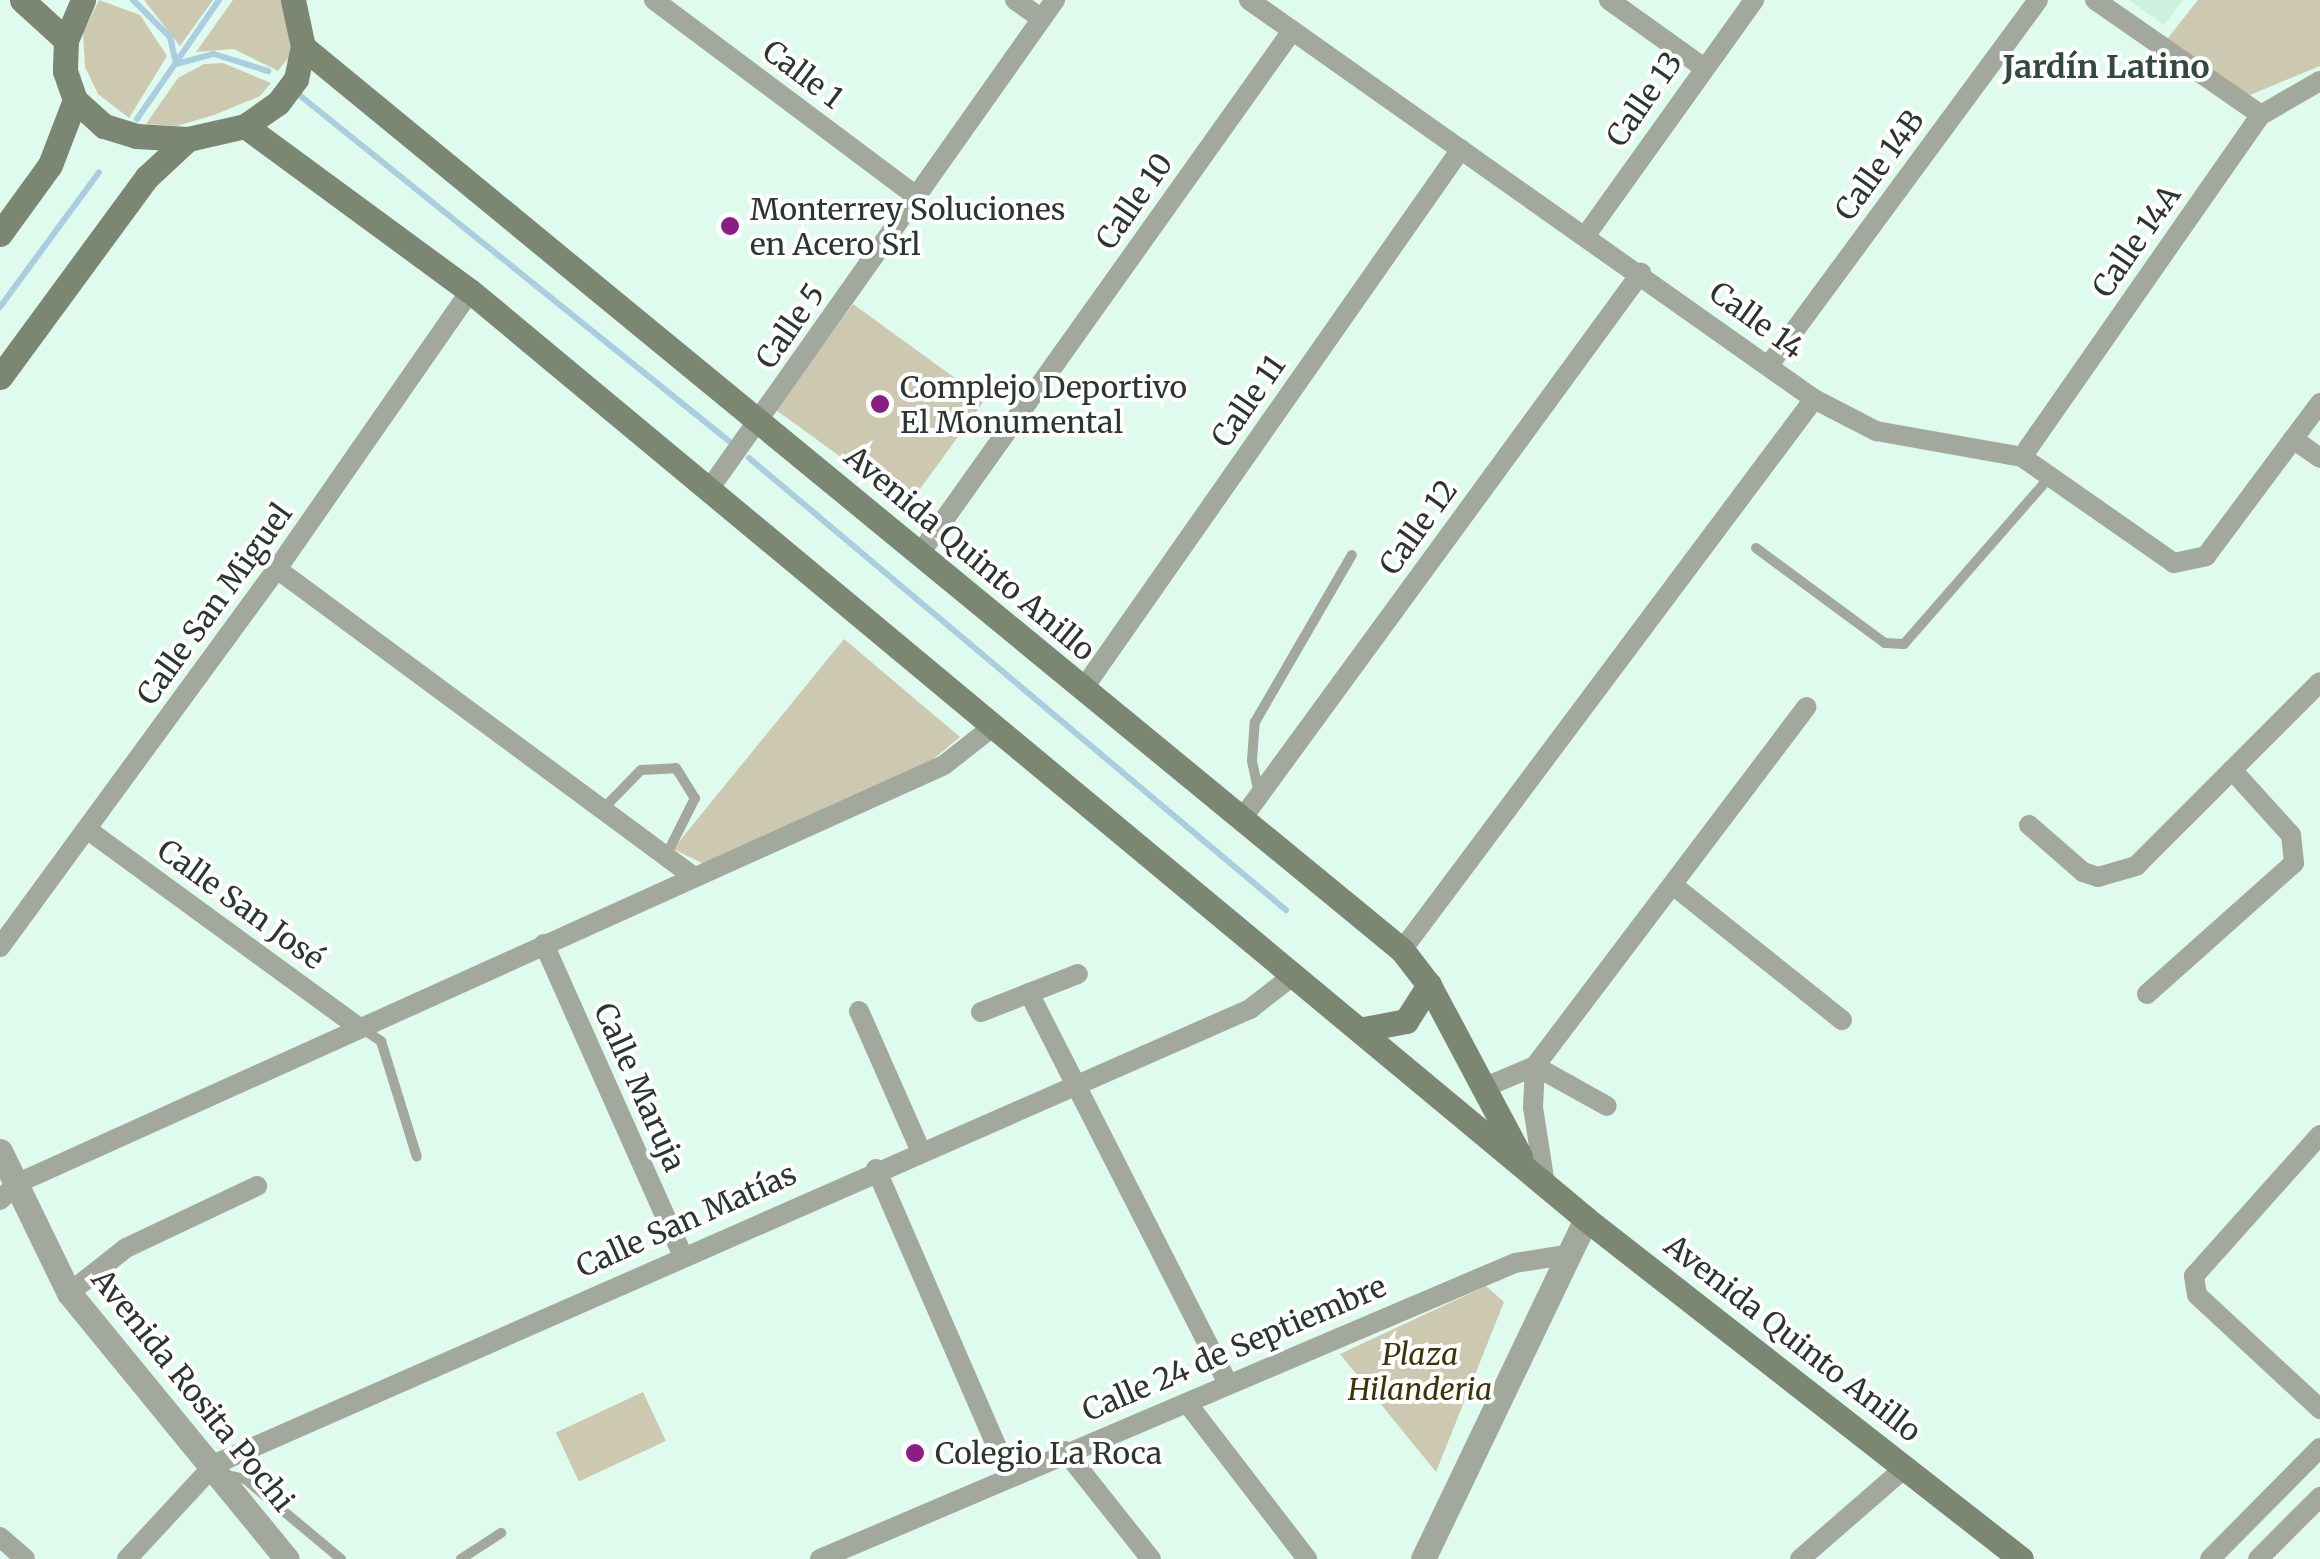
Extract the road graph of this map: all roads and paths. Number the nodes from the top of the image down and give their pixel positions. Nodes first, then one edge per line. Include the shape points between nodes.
1 (22, 0) edge
2 (82, 0) edge
3 (654, 0) edge
4 (1015, 0) edge
5 (1055, 0) edge
6 (1249, 0) edge
7 (1609, 0) edge
8 (1754, 0) edge
9 (2038, 0) edge
10 (2095, 0) edge
11 (298, 3) edge
12 (1041, 18) junction
13 (1292, 31) junction
14 (66, 40) junction
15 (304, 47) junction
16 (1703, 67) junction
17 (2320, 81) edge
18 (75, 100) junction
19 (2260, 116) junction
20 (245, 126) junction
21 (188, 140) junction
22 (1461, 148) junction
23 (916, 196) junction
24 (0, 234) edge
25 (1586, 235) junction
26 (1641, 273) junction
27 (470, 290) junction
28 (1769, 365) junction
29 (0, 377) edge
30 (1814, 399) junction
31 (2320, 403) edge
32 (759, 422) junction
33 (2292, 439) junction
34 (2022, 456) junction
35 (2320, 458) edge
36 (2049, 478) junction
37 (710, 488) junction
38 (1756, 548) dead end
39 (921, 552) junction
40 (1352, 555) dead end
41 (277, 570) junction
42 (2320, 682) edge
43 (1083, 689) junction
44 (1808, 708) dead end
45 (995, 725) junction
46 (2232, 770) junction
47 (1259, 795) junction
48 (603, 810) junction
49 (1244, 816) junction
50 (2029, 825) dead end
51 (88, 830) junction
52 (666, 856) junction
53 (694, 877) junction
54 (1674, 886) junction
55 (544, 944) junction
56 (0, 947) edge
57 (1402, 950) junction
58 (1078, 974) dead end
59 (1295, 974) junction
60 (1429, 985) junction
61 (1029, 993) junction
62 (2147, 994) dead end
63 (859, 1012) dead end
64 (980, 1012) dead end
65 (1842, 1020) dead end
66 (358, 1026) junction
67 (1364, 1029) junction
68 (1535, 1066) junction
69 (1071, 1083) junction
70 (1484, 1088) junction
71 (1608, 1106) dead end
72 (2320, 1135) edge
73 (920, 1150) junction
74 (0, 1151) edge
75 (417, 1158) dead end
76 (876, 1169) junction
77 (1535, 1176) junction
78 (257, 1186) dead end
79 (6, 1192) edge
80 (1586, 1220) junction
81 (682, 1254) junction
82 (1565, 1255) junction
83 (69, 1293) junction
84 (1228, 1383) junction
85 (1187, 1403) junction
86 (2320, 1409) edge
87 (2320, 1448) edge
88 (1064, 1451) junction
89 (1906, 1467) junction
90 (218, 1469) junction
91 (1010, 1477) junction
92 (2320, 1497) edge
93 (501, 1533) dead end
94 (0, 1537) edge
95 (25, 1559) edge
96 (127, 1559) edge
97 (287, 1559) edge
98 (340, 1559) edge
99 (461, 1559) edge
100 (820, 1559) edge
101 (1151, 1559) edge
102 (1307, 1559) edge
103 (1422, 1559) edge
104 (1800, 1559) edge
105 (2021, 1559) edge
106 (2210, 1559) edge
107 (2258, 1559) edge

1 - 14 main road
2 - 14 main road
3 - 23 street, Calle 1
4 - 12 street
5 - 12 street, Calle 5
6 - 13 street, Calle 14
7 - 16 street
8 - 16 street, Calle 13
9 - 28 street, Calle 14B
10 - 19 street
11 - 15 main road
12 - 23 street, Calle 5
13 - 22 street, Calle 14
13 - 39 street, Calle 10
14 - 18 main road via 65,71
15 - 20 main road via 296,79 278,103
15 - 32 main road, Avenida Quinto Anillo
16 - 25 street, Calle 13
17 - 19 street, Calle 14A
18 - 21 main road via 104,126
18 - 24 main road via 50,164
19 - 34 street, Calle 14A
20 - 21 main road
20 - 27 main road, Avenida Quinto Anillo
21 - 29 main road via 148,177
22 - 25 street, Calle 14
22 - 43 street, Calle 11
23 - 32 street, Calle 5
25 - 26 street, Calle 14
26 - 28 street, Calle 14
26 - 47 street, Calle 12
27 - 37 main road, Avenida Quinto Anillo
27 - 41 street, Calle San Miguel
28 - 30 street, Calle 14
30 - 34 street via 1876,431
30 - 57 street, Calle 14
31 - 33 street
32 - 37 street, Calle 5
32 - 39 main road, Avenida Quinto Anillo
33 - 35 street
33 - 36 street via 2206,556 2185,565
34 - 36 street
36 - 38 lane via 1904,644 1885,643
37 - 45 main road, Avenida Quinto Anillo
39 - 43 main road, Avenida Quinto Anillo
40 - 47 lane via 1255,722 1252,761
41 - 48 street
41 - 51 street, Calle San Miguel
42 - 46 street
43 - 49 main road, Avenida Quinto Anillo
44 - 54 street
45 - 53 street via 944,765
45 - 59 main road, Avenida Quinto Anillo
46 - 50 street via 2136,866 2116,875 2083,872
46 - 62 street via 2291,836 2294,863
47 - 49 street, Calle 12
48 - 52 street
48 - 52 lane via 641,770 676,768 696,798
49 - 57 main road, Avenida Quinto Anillo
51 - 56 street, Calle San Miguel
51 - 66 street, Calle San José
52 - 53 street
53 - 55 street
54 - 65 street
54 - 68 street
55 - 66 street
55 - 81 street, Calle Maruja
57 - 60 main road, Avenida Quinto Anillo
58 - 61 street
59 - 67 main road, Avenida Quinto Anillo
59 - 69 street, Calle San Matías via 1250,1009
60 - 67 main road via 1406,1021
60 - 70 main road, Avenida Quinto Anillo
61 - 64 street
61 - 69 street
63 - 73 street
66 - 75 lane via 381,1041
66 - 79 street
67 - 77 main road, Avenida Quinto Anillo
68 - 70 street
68 - 71 street
68 - 77 street
69 - 73 street, Calle San Matías
69 - 84 street
70 - 77 main road, Avenida Quinto Anillo
72 - 86 street via 2194,1276 2197,1294
73 - 76 street, Calle San Matías
74 - 79 street, Avenida Rosita Pochi
76 - 81 street, Calle San Matías
76 - 91 street
77 - 80 main road, Avenida Quinto Anillo
78 - 83 street via 126,1248
79 - 83 street, Avenida Rosita Pochi
80 - 82 street
80 - 89 main road, Avenida Quinto Anillo
81 - 90 street, Calle San Matías
82 - 84 street, Calle 24 de Septiembre via 1515,1263
82 - 103 street
83 - 90 street, Avenida Rosita Pochi
84 - 85 street, Calle 24 de Septiembre
85 - 88 street, Calle 24 de Septiembre
85 - 102 street
87 - 106 street
88 - 91 street, Calle 24 de Septiembre
88 - 101 street
89 - 104 street
89 - 105 main road, Avenida Quinto Anillo
90 - 96 street, Calle San Matías
90 - 97 street, Avenida Rosita Pochi
90 - 98 lane via 245,1478
91 - 100 street, Calle 24 de Septiembre
92 - 107 street
93 - 99 lane
94 - 95 street

